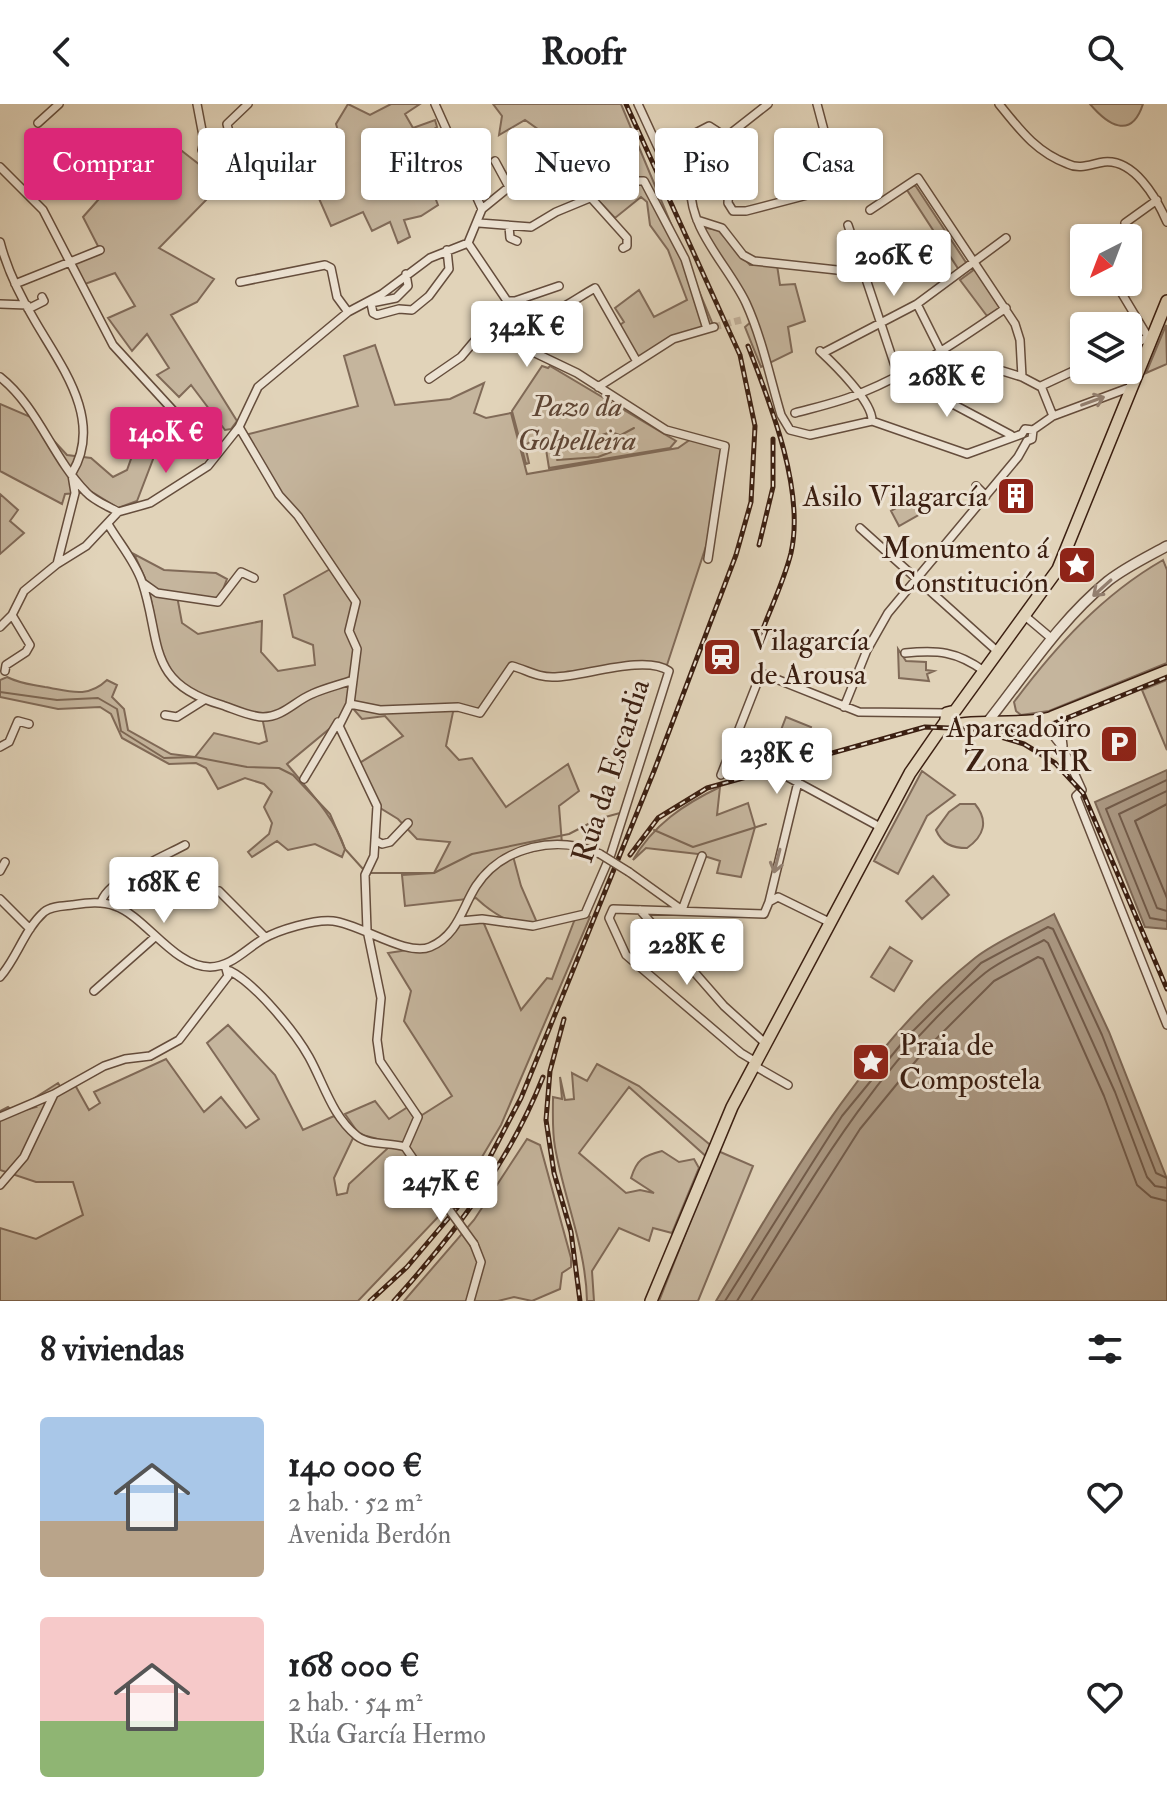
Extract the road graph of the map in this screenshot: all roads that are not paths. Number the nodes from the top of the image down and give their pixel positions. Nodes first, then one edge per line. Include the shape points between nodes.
1 (59, 104) edge
2 (197, 104) edge
3 (248, 104) edge
4 (435, 104) edge
5 (638, 104) edge
6 (768, 104) edge
7 (817, 104) edge
8 (999, 104) edge
9 (38, 123) dead end
10 (202, 128) edge
11 (228, 128) edge
12 (737, 128) edge
13 (655, 141) edge
14 (495, 161) dead end
15 (0, 167) edge
16 (639, 179) edge
17 (589, 200) edge
18 (593, 200) edge
19 (692, 200) edge
20 (728, 200) edge
21 (1157, 200) junction
22 (482, 209) junction
23 (870, 210) dead end
24 (697, 220) junction
25 (1167, 222) edge
26 (1125, 223) dead end
27 (848, 225) dead end
28 (477, 226) junction
29 (509, 226) junction
30 (1006, 238) dead end
31 (517, 241) dead end
32 (0, 242) edge
33 (468, 243) junction
34 (623, 248) dead end
35 (100, 250) dead end
36 (447, 250) junction
37 (68, 261) junction
38 (861, 263) junction
39 (977, 263) junction
40 (240, 282) dead end
41 (15, 284) junction
42 (559, 286) dead end
43 (1124, 296) edge
44 (42, 297) dead end
45 (511, 301) junction
46 (1167, 301) edge
47 (370, 302) junction
48 (0, 304) edge
49 (917, 304) junction
50 (28, 307) junction
51 (1006, 308) junction
52 (348, 312) junction
53 (741, 320) tunnel mouth
54 (881, 320) junction
55 (752, 321) junction
56 (1151, 336) junction
57 (1142, 340) edge
58 (941, 352) junction
59 (636, 360) junction
60 (1070, 373) edge
61 (898, 375) junction
62 (0, 377) edge
63 (1022, 377) junction
64 (429, 379) dead end
65 (1133, 386) junction
66 (598, 387) junction
67 (1041, 387) junction
68 (859, 394) junction
69 (795, 413) dead end
70 (1053, 416) junction
71 (872, 421) junction
72 (239, 427) junction
73 (1011, 435) junction
74 (1024, 438) junction
75 (222, 448) junction
76 (72, 473) junction
77 (976, 486) dead end
78 (986, 496) junction
79 (118, 512) junction
80 (108, 524) junction
81 (860, 528) dead end
82 (1167, 546) edge
83 (708, 559) dead end
84 (57, 564) junction
85 (254, 578) dead end
86 (915, 580) junction
87 (143, 583) junction
88 (12, 615) junction
89 (1025, 616) junction
90 (0, 627) edge
91 (1051, 638) junction
92 (998, 652) junction
93 (905, 653) dead end
94 (5, 671) dead end
95 (984, 671) junction
96 (1167, 671) edge
97 (353, 680) junction
98 (204, 700) junction
99 (350, 704) junction
100 (844, 707) junction
101 (165, 715) dead end
102 (952, 718) junction
103 (339, 721) junction
104 (29, 724) dead end
105 (986, 724) junction
106 (1054, 725) junction
107 (0, 747) edge
108 (721, 775) dead end
109 (784, 775) dead end
110 (304, 779) dead end
111 (798, 782) junction
112 (408, 823) dead end
113 (880, 827) junction
114 (375, 840) junction
115 (185, 845) dead end
116 (702, 856) dead end
117 (5, 862) dead end
118 (0, 871) edge
119 (219, 891) dead end
120 (0, 899) edge
121 (769, 902) junction
122 (101, 903) junction
123 (640, 910) junction
124 (682, 910) junction
125 (461, 921) junction
126 (829, 922) junction
127 (30, 929) junction
128 (367, 930) junction
129 (155, 937) junction
130 (265, 937) junction
131 (228, 968) junction
132 (0, 977) edge
133 (94, 991) dead end
134 (1167, 1025) edge
135 (765, 1043) junction
136 (755, 1064) junction
137 (788, 1085) dead end
138 (54, 1094) junction
139 (0, 1117) edge
140 (405, 1147) junction
141 (0, 1185) edge
142 (470, 1301) edge
143 (651, 1301) edge

1 - 9 street
2 - 10 street
3 - 11 street
4 - 22 street
5 - 13 street
6 - 12 street
7 - 20 street via 838,183 834,188 746,211 733,211
8 - 21 street via 1034,147 1079,168 1114,162 1125,166
14 - 22 street via 509,187
15 - 37 street via 43,210
16 - 59 street via 647,184 685,259 710,328 673,339
17 - 29 street via 531,227
18 - 34 street via 627,238
19 - 24 street
21 - 25 street
21 - 26 street
22 - 28 street
23 - 39 street via 918,178
24 - 38 street via 722,228 754,261 837,270
24 - 55 street
27 - 38 street
28 - 29 street
28 - 33 street
29 - 31 street via 510,238
30 - 39 street
32 - 41 street
33 - 36 street
33 - 45 street
35 - 37 street
36 - 47 street
36 - 47 street via 449,269 418,306 377,315
37 - 41 street
37 - 75 street via 113,345 191,430
38 - 54 street
39 - 49 street
39 - 51 street
40 - 52 street via 325,265 331,268 337,297
41 - 50 street
42 - 45 street
43 - 56 street
44 - 50 street via 44,301
45 - 59 street via 530,319 595,288
45 - 64 street via 461,357
45 - 66 street via 535,355
46 - 56 main road
47 - 52 street
48 - 50 street
49 - 54 street
49 - 58 street
50 - 76 street via 69,373 81,409 82,449
51 - 58 street
51 - 63 street via 1020,340
52 - 72 street via 258,387
53 - 55 street
54 - 61 street
54 - 68 street via 821,351
55 - 71 street via 790,430 810,435
56 - 57 street
56 - 65 main road
58 - 61 street
58 - 63 street
59 - 66 street
60 - 67 street
61 - 68 street
61 - 73 street
62 - 76 street via 24,398
63 - 67 street
70 -> 65 street
65 - 89 main road via 1050,583
66 - 83 street via 666,430 725,446
67 - 70 street
68 - 69 street
68 - 71 street
70 - 74 street via 1033,430 1027,428
71 - 73 street via 967,454
72 - 75 street
72 - 97 street via 279,495 352,595 356,610 349,631 357,649
73 - 74 street
74 - 78 street
75 - 79 street via 208,466 150,503
76 - 79 street via 87,494
76 - 84 street via 75,493
77 - 78 street
78 - 86 street
79 - 80 street
80 - 84 street
80 - 87 street
81 - 86 street
82 -> 91 street via 1109,580
84 - 88 street via 24,591
85 - 87 street via 236,575 218,602 157,593
86 - 92 street
86 - 100 street via 881,624
87 - 98 street via 153,643 164,665 175,680
88 - 90 street
88 - 94 street via 30,645
89 - 91 street
89 - 92 main road
91 - 105 street
92 - 95 main road
93 - 95 street via 948,651
95 - 102 main road
96 - 106 main road via 1068,711
97 - 98 street via 263,717
97 - 99 street
98 - 101 street via 177,717
99 - 103 street
99 - 125 street, Rúa da Escardia via 380,710 458,707 480,713 512,666 556,677 666,668 654,724 585,914 533,926
100 - 102 street via 872,714
100 - 108 street via 761,673
102 - 105 main road
102 - 113 main road via 913,768
103 - 110 street
103 - 114 street via 377,806
104 - 107 street via 18,721 9,742
105 - 106 main road
106 - 134 street via 1082,790 1076,796 1092,841
109 - 111 street
111 - 113 street
111 -> 121 street
112 - 114 street via 390,842
113 - 126 main road
114 - 128 street via 365,875
115 - 122 street via 119,882
116 - 124 street
117 - 118 street
119 - 130 street
120 - 127 street
121 - 124 street via 764,914
121 - 126 street via 782,897
122 - 127 street via 48,909
122 - 129 street via 125,910
123 - 124 street
123 - 135 street via 724,1006
123 - 136 street via 613,909 609,918 626,955
124 - 125 street, bridge via 600,854 562,844 513,856 490,870 478,883
125 - 128 street via 434,946 423,949
126 - 135 main road
127 - 132 street
128 - 130 street via 329,920
128 - 140 street via 381,998 380,1061 418,1117
129 - 131 street via 198,965
129 - 133 street
130 - 131 street
131 - 138 street via 179,1040 150,1056 104,1066
131 - 140 street via 295,1037 327,1098 357,1137
135 - 136 main road
136 - 137 street
136 - 143 main road
138 - 139 street
138 - 141 street via 24,1157
140 - 142 street, bridge via 474,1244 481,1262

